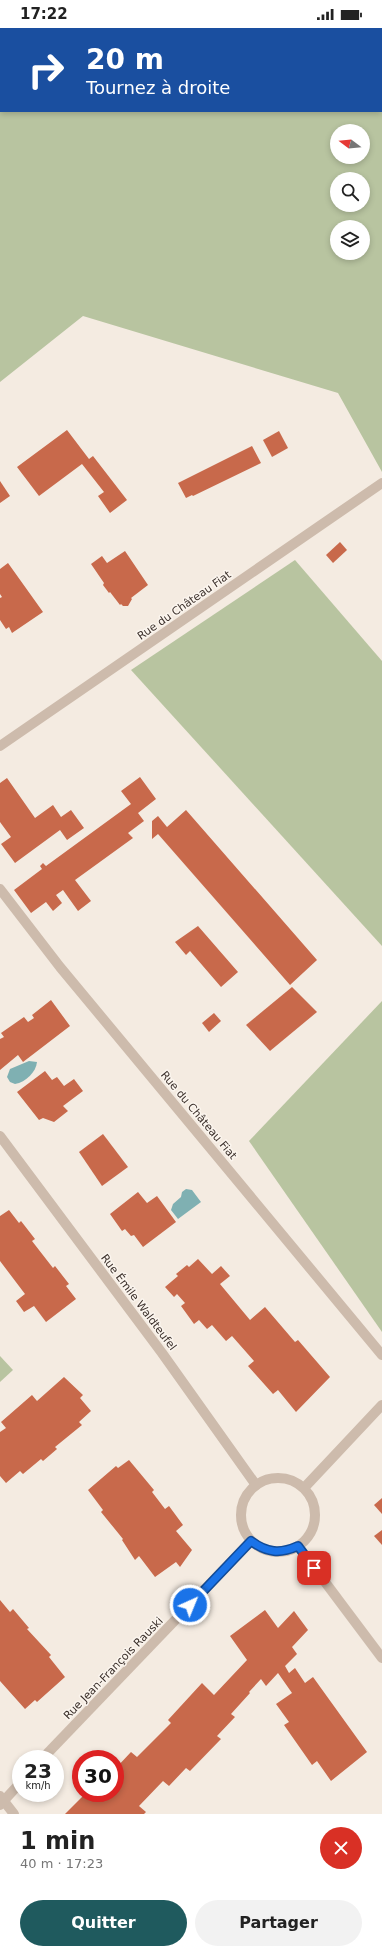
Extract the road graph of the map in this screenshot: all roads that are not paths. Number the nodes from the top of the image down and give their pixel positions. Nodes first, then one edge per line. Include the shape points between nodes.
1 (382, 483) edge
2 (0, 746) edge
3 (0, 889) edge
4 (0, 1136) edge
5 (382, 1355) edge
6 (382, 1405) edge
7 (256, 1485) junction
8 (304, 1488) junction
9 (251, 1541) junction
10 (298, 1546) junction
11 (382, 1658) edge
12 (51, 1750) edge
13 (12, 1790) edge
14 (1, 1800) edge
15 (14, 1814) edge

1 - 2 street, Rue du Château Fiat
3 - 5 street, Rue du Château Fiat via 60,967
4 - 7 street, Rue Émile Waldteufel via 162,1353
6 - 8 street
7 - 8 street via 264,1480 280,1478 295,1481
7 - 9 street via 247,1494 241,1512 244,1530
8 - 10 street via 311,1496 315,1518 307,1539
9 - 10 street via 261,1548 274,1552
9 - 12 street, Rue Jean-François Rauski
10 - 11 street
13 - 14 street
14 - 15 street

